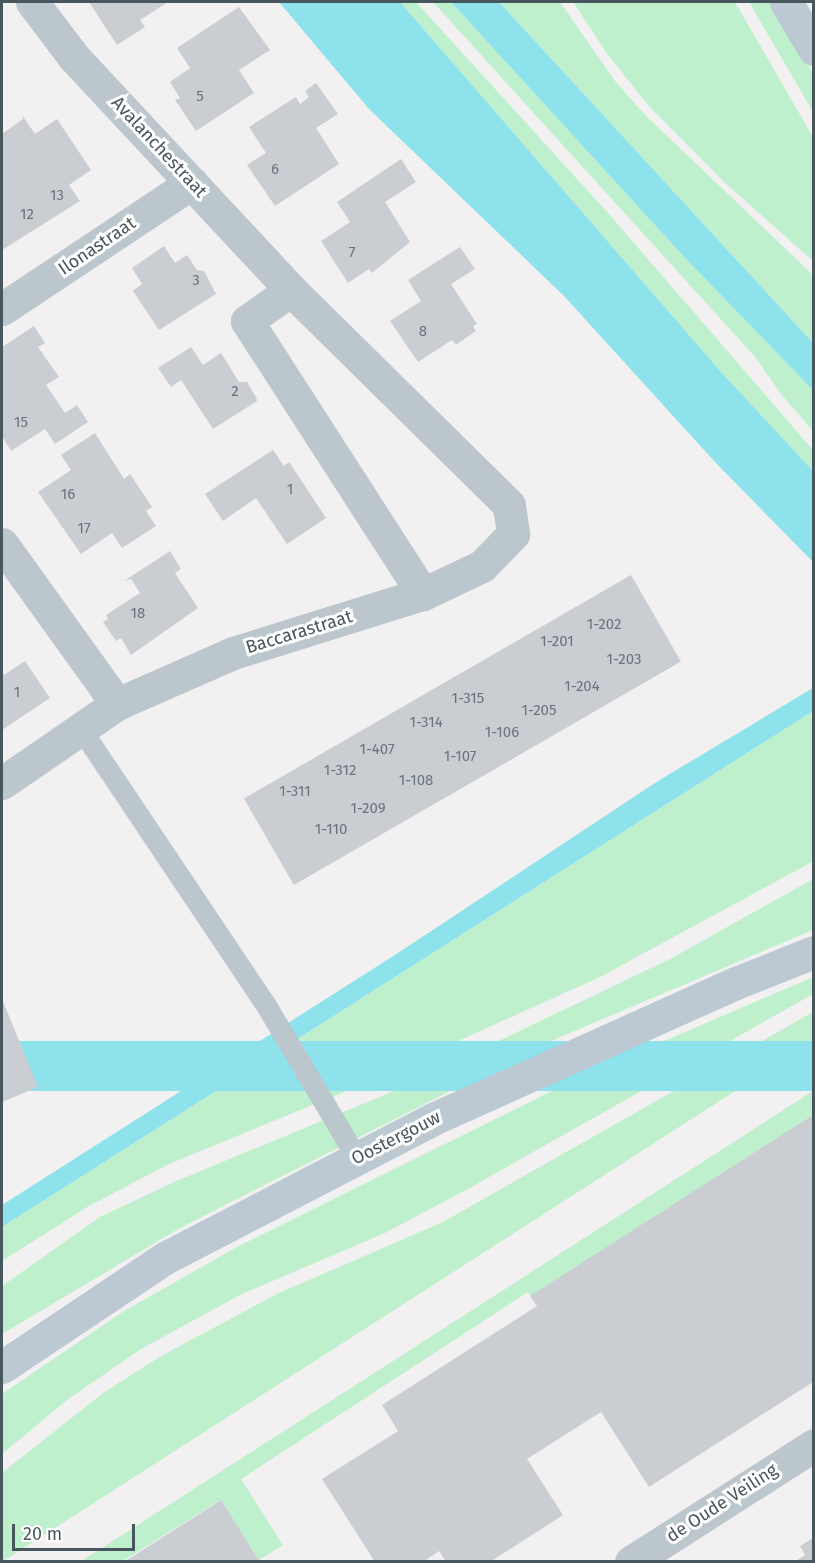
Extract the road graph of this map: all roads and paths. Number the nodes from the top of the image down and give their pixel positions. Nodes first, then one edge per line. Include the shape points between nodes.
1 (32, 2) edge
2 (786, 2) edge
3 (813, 49) edge
4 (192, 183) junction
5 (291, 290) junction
6 (2, 309) edge
7 (513, 534) joint
8 (2, 544) edge
9 (423, 594) junction
10 (117, 704) junction
11 (81, 729) junction
12 (2, 783) edge
13 (813, 952) edge
14 (357, 1158) junction
15 (2, 1367) edge
16 (813, 1445) edge
17 (631, 1562) edge

1 - 4 street, Avalanchestraat via 73,56
2 - 3 main road
4 - 5 street, Avalanchestraat
4 - 6 street, Ilonastraat
5 - 7 street, Avalanchestraat via 508,505
5 - 9 street via 247,321
7 - 9 street, Baccarastraat via 482,566
8 - 10 street
9 - 10 street, Baccarastraat via 233,653
10 - 11 street, Baccarastraat
11 - 12 street, Baccarastraat
11 - 14 lane via 264,1002
13 - 14 main road, Oostergouw via 736,982 432,1119
14 - 15 main road, Oostergouw via 165,1258
16 - 17 street, de Oude Veiling

